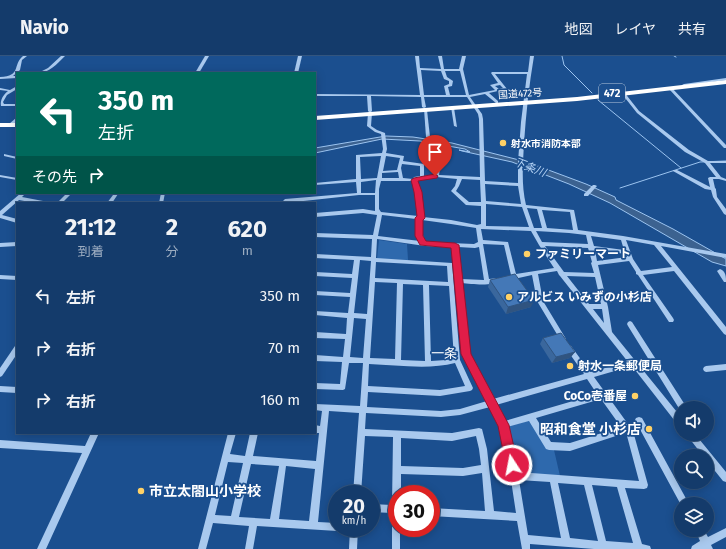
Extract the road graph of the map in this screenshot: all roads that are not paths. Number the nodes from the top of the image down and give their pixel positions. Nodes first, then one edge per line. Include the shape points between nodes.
1 (25, 56) edge
2 (63, 56) edge
3 (207, 56) edge
4 (300, 56) edge
5 (417, 56) edge
6 (440, 56) edge
7 (464, 56) edge
8 (532, 56) edge
9 (419, 69) junction
10 (443, 70) junction
11 (461, 70) junction
12 (42, 72) edge
13 (198, 72) edge
14 (296, 72) edge
15 (529, 73) junction
16 (10, 77) junction
17 (16, 77) edge
18 (0, 78) edge
19 (451, 81) junction
20 (726, 81) edge
21 (464, 82) junction
22 (501, 84) junction
23 (685, 86) junction
24 (16, 88) edge
25 (670, 88) junction
26 (0, 90) edge
27 (498, 90) junction
28 (11, 91) junction
29 (16, 91) edge
30 (486, 93) junction
31 (316, 94) edge
32 (623, 94) junction
33 (369, 95) junction
34 (422, 96) junction
35 (468, 96) junction
36 (450, 101) junction
37 (497, 102) junction
38 (524, 102) junction
39 (16, 105) edge
40 (474, 105) junction
41 (425, 109) junction
42 (370, 112) junction
43 (316, 117) edge
44 (1, 126) edge
45 (15, 126) edge
46 (456, 126) dead end
47 (428, 137) dead end
48 (726, 147) edge
49 (6, 155) dead end
50 (383, 155) junction
51 (16, 158) edge
52 (439, 160) dead end
53 (401, 162) junction
54 (707, 162) junction
55 (726, 162) edge
56 (400, 171) junction
57 (381, 172) junction
58 (675, 172) dead end
59 (436, 176) junction
60 (1, 177) edge
61 (422, 178) junction
62 (460, 178) junction
63 (719, 178) junction
64 (16, 179) edge
65 (378, 179) junction
66 (401, 179) junction
67 (358, 180) junction
68 (414, 180) junction
69 (483, 180) junction
70 (726, 180) edge
71 (316, 184) edge
72 (520, 185) junction
73 (595, 186) dead end
74 (714, 189) junction
75 (23, 194) edge
76 (69, 194) edge
77 (116, 194) edge
78 (359, 194) junction
79 (377, 194) junction
80 (586, 195) dead end
81 (18, 198) junction
82 (285, 200) edge
83 (38, 202) edge
84 (60, 202) edge
85 (110, 202) edge
86 (484, 203) junction
87 (524, 206) junction
88 (539, 208) junction
89 (379, 213) junction
90 (726, 213) edge
91 (0, 215) edge
92 (316, 215) edge
93 (420, 218) junction
94 (16, 221) edge
95 (478, 227) junction
96 (533, 230) junction
97 (545, 230) junction
98 (576, 232) junction
99 (588, 233) junction
100 (316, 235) edge
101 (375, 237) junction
102 (623, 238) junction
103 (16, 244) edge
104 (423, 244) junction
105 (541, 244) junction
106 (656, 244) junction
107 (0, 245) edge
108 (455, 245) junction
109 (480, 245) junction
110 (591, 247) junction
111 (627, 252) junction
112 (316, 256) edge
113 (726, 256) edge
114 (357, 258) junction
115 (630, 258) junction
116 (373, 259) junction
117 (594, 263) junction
118 (676, 269) junction
119 (720, 271) dead end
120 (559, 272) junction
121 (638, 273) junction
122 (316, 274) edge
123 (535, 274) junction
124 (597, 275) junction
125 (355, 276) junction
126 (0, 277) edge
127 (514, 277) junction
128 (16, 278) edge
129 (372, 280) junction
130 (726, 280) edge
131 (400, 282) junction
132 (454, 282) junction
133 (487, 282) junction
134 (426, 283) junction
135 (316, 293) edge
136 (353, 295) junction
137 (587, 306) junction
138 (605, 307) junction
139 (316, 314) edge
140 (351, 316) junction
141 (369, 317) junction
142 (671, 320) dead end
143 (630, 324) dead end
144 (726, 332) edge
145 (609, 333) junction
146 (316, 335) edge
147 (348, 336) junction
148 (16, 350) edge
149 (316, 358) edge
150 (346, 360) junction
151 (457, 360) junction
152 (366, 361) junction
153 (398, 363) junction
154 (632, 363) junction
155 (428, 364) junction
156 (726, 367) edge
157 (706, 369) dead end
158 (0, 374) edge
159 (589, 374) junction
160 (316, 386) edge
161 (0, 389) edge
162 (364, 389) junction
163 (16, 390) edge
164 (602, 395) junction
165 (678, 401) edge
166 (491, 404) junction
167 (316, 407) edge
168 (326, 408) junction
169 (363, 410) junction
170 (674, 414) edge
171 (531, 417) junction
172 (639, 420) dead end
173 (503, 425) junction
174 (316, 429) edge
175 (626, 429) junction
176 (324, 430) junction
177 (361, 432) junction
178 (95, 434) edge
179 (232, 434) edge
180 (254, 434) edge
181 (397, 435) junction
182 (696, 441) edge
183 (0, 444) edge
184 (87, 450) junction
185 (226, 458) junction
186 (248, 459) junction
187 (283, 462) junction
188 (320, 465) junction
189 (485, 468) junction
190 (396, 470) junction
191 (514, 476) junction
192 (726, 478) edge
193 (553, 479) junction
194 (586, 482) junction
195 (620, 483) junction
196 (358, 485) edge
197 (396, 485) edge
198 (681, 497) edge
199 (440, 513) edge
200 (490, 516) junction
201 (520, 517) junction
202 (210, 518) junction
203 (234, 520) junction
204 (254, 522) junction
205 (274, 523) junction
206 (313, 525) junction
207 (328, 526) edge
208 (726, 532) edge
209 (354, 537) edge
210 (396, 537) edge
211 (703, 537) edge
212 (525, 539) junction
213 (566, 542) junction
214 (603, 545) junction
215 (708, 546) edge
216 (643, 548) edge
217 (41, 549) edge
218 (202, 549) edge
219 (249, 549) edge
220 (353, 549) edge
221 (396, 549) edge
222 (526, 549) edge
223 (695, 549) edge

1 - 16 street via 20,60 18,70
2 - 12 street
3 - 13 street
4 - 14 street
5 - 9 street
6 - 10 street
7 - 11 street
8 - 15 street
9 - 10 street
9 - 34 street
10 - 11 street
10 - 19 street via 445,78
11 - 21 street
15 - 22 street via 493,72
15 - 38 street
16 - 17 street
16 - 18 street
19 - 21 street
19 - 36 street via 451,85 446,86
20 - 23 street
20 - 23 highway, 国道472号 / 472
21 - 35 street
22 - 27 street via 505,89
22 - 27 street via 492,85
23 - 25 highway, 国道472号 / 472
23 - 38 highway, 国道472号 / 472
24 - 28 street
25 - 32 highway, 国道472号 / 472
25 - 48 street
26 - 28 street
27 - 30 street
28 - 29 street
28 - 39 street via 6,94 2,105
30 - 35 street
30 - 37 street
31 - 33 street
32 - 38 highway, 国道472号 / 472
32 - 54 street via 638,112 687,151
33 - 34 street
33 - 42 street
34 - 36 street
34 - 41 street
35 - 36 street
35 - 40 street
36 - 40 highway, 国道472号 / 472
36 - 41 highway, 国道472号 / 472
36 - 46 street
37 - 38 highway, 国道472号 / 472
37 - 40 highway, 国道472号 / 472
38 - 40 highway, 国道472号 / 472
38 - 72 street
40 - 69 street via 481,119
41 - 42 highway, 国道472号 / 472
41 - 47 street
42 - 43 highway, 国道472号 / 472
42 - 50 street via 370,128 383,133
44 - 45 highway
49 - 51 street
50 - 53 street via 402,157
50 - 57 street
50 - 67 street via 358,156
52 - 59 street
53 - 56 street
53 - 61 street via 422,165
54 - 55 street
54 - 63 street
56 - 57 street
56 - 66 street
57 - 65 street
58 - 74 street
59 - 61 street
59 - 62 street
60 - 64 street
61 - 68 street
62 - 69 street
62 - 86 street via 453,191 468,204
63 - 70 street
63 - 74 street via 710,178
65 - 66 street
65 - 67 street
65 - 79 street
66 - 68 street
67 - 71 street
67 - 78 street
68 - 93 street via 418,192
69 - 72 street
69 - 86 street
72 - 87 street
73 - 80 street
74 - 90 street via 715,197
75 - 81 street
76 - 84 street
77 - 85 street
78 - 79 street
78 - 82 street
79 - 89 street
81 - 83 street
81 - 91 street
86 - 87 street
86 - 95 street via 484,225
87 - 88 street
87 - 96 street
88 - 97 street
88 - 98 street via 572,212
89 - 92 street via 360,210
89 - 93 street
89 - 101 street
91 - 94 street
93 - 95 street
93 - 104 street via 418,232
95 - 96 street
95 - 109 street
96 - 97 street
96 - 105 street
97 - 98 street
98 - 99 street
99 - 102 street
99 - 110 street
100 - 101 street
101 - 104 street
101 - 116 street
102 - 106 street
102 - 111 street
103 - 107 street
104 - 108 street
105 - 110 street
105 - 120 street
106 - 113 street
106 - 118 street
108 - 109 street
108 - 132 street
109 - 127 street via 484,242 506,243
109 - 133 street
110 - 111 street
110 - 117 street
111 - 115 street
112 - 114 street
114 - 116 street
114 - 125 street
115 - 117 street
115 - 121 street
116 - 129 street
116 - 132 street via 450,264
117 - 124 street
118 - 121 street
118 - 144 street
119 - 130 street
120 - 123 street
120 - 124 street
120 - 137 street
121 - 142 street
122 - 125 street
123 - 127 street
123 - 159 street via 540,301 561,337
124 - 138 street
125 - 136 street
126 - 128 street
127 - 133 street
129 - 131 street
129 - 141 street
131 - 134 street
131 - 153 street
132 - 133 street
132 - 134 street
132 - 151 street
132 - 166 street via 466,354
134 - 155 street
135 - 136 street
136 - 140 street
137 - 138 street
137 - 145 street
138 - 145 street
139 - 140 street
140 - 141 street
140 - 147 street
141 - 152 street
143 - 165 street
145 - 154 street
146 - 147 street
147 - 150 street
148 - 158 street
149 - 150 street
150 - 152 street
150 - 160 street via 343,387
151 - 155 street
151 - 162 street via 470,388 440,393
152 - 153 street
152 - 162 street
153 - 155 street
154 - 159 street
154 - 170 street
156 - 157 street
159 - 164 street
159 - 166 street
161 - 163 street
162 - 169 street
164 - 171 street
164 - 175 street
166 - 169 street via 441,414
166 - 173 street
167 - 168 street
168 - 169 street
168 - 176 street
169 - 177 street
171 - 173 street
171 - 175 street via 549,446 570,447
172 - 198 street
173 - 191 street
174 - 176 street
175 - 195 street via 630,434 644,485
176 - 188 street
177 - 181 street
177 - 196 street
178 - 184 street
179 - 185 street
180 - 186 street
181 - 189 street via 452,437 479,432
181 - 190 street
182 - 192 street
183 - 184 street
184 - 217 street
185 - 186 street
185 - 202 street
186 - 187 street
186 - 203 street
187 - 188 street
187 - 205 street
188 - 206 street
189 - 190 street via 463,472
189 - 200 street
190 - 197 street
191 - 193 street
191 - 201 street
193 - 194 street
193 - 213 street
194 - 195 street
194 - 214 street
195 - 216 street
199 - 200 street
200 - 201 street
201 - 212 street
202 - 203 street
202 - 218 street
203 - 204 street
204 - 205 street
204 - 219 street
205 - 206 street
206 - 207 street
208 - 215 street
209 - 220 street
210 - 221 street
211 - 215 street
212 - 213 street
212 - 222 street
213 - 214 street
214 - 216 street
215 - 223 street

